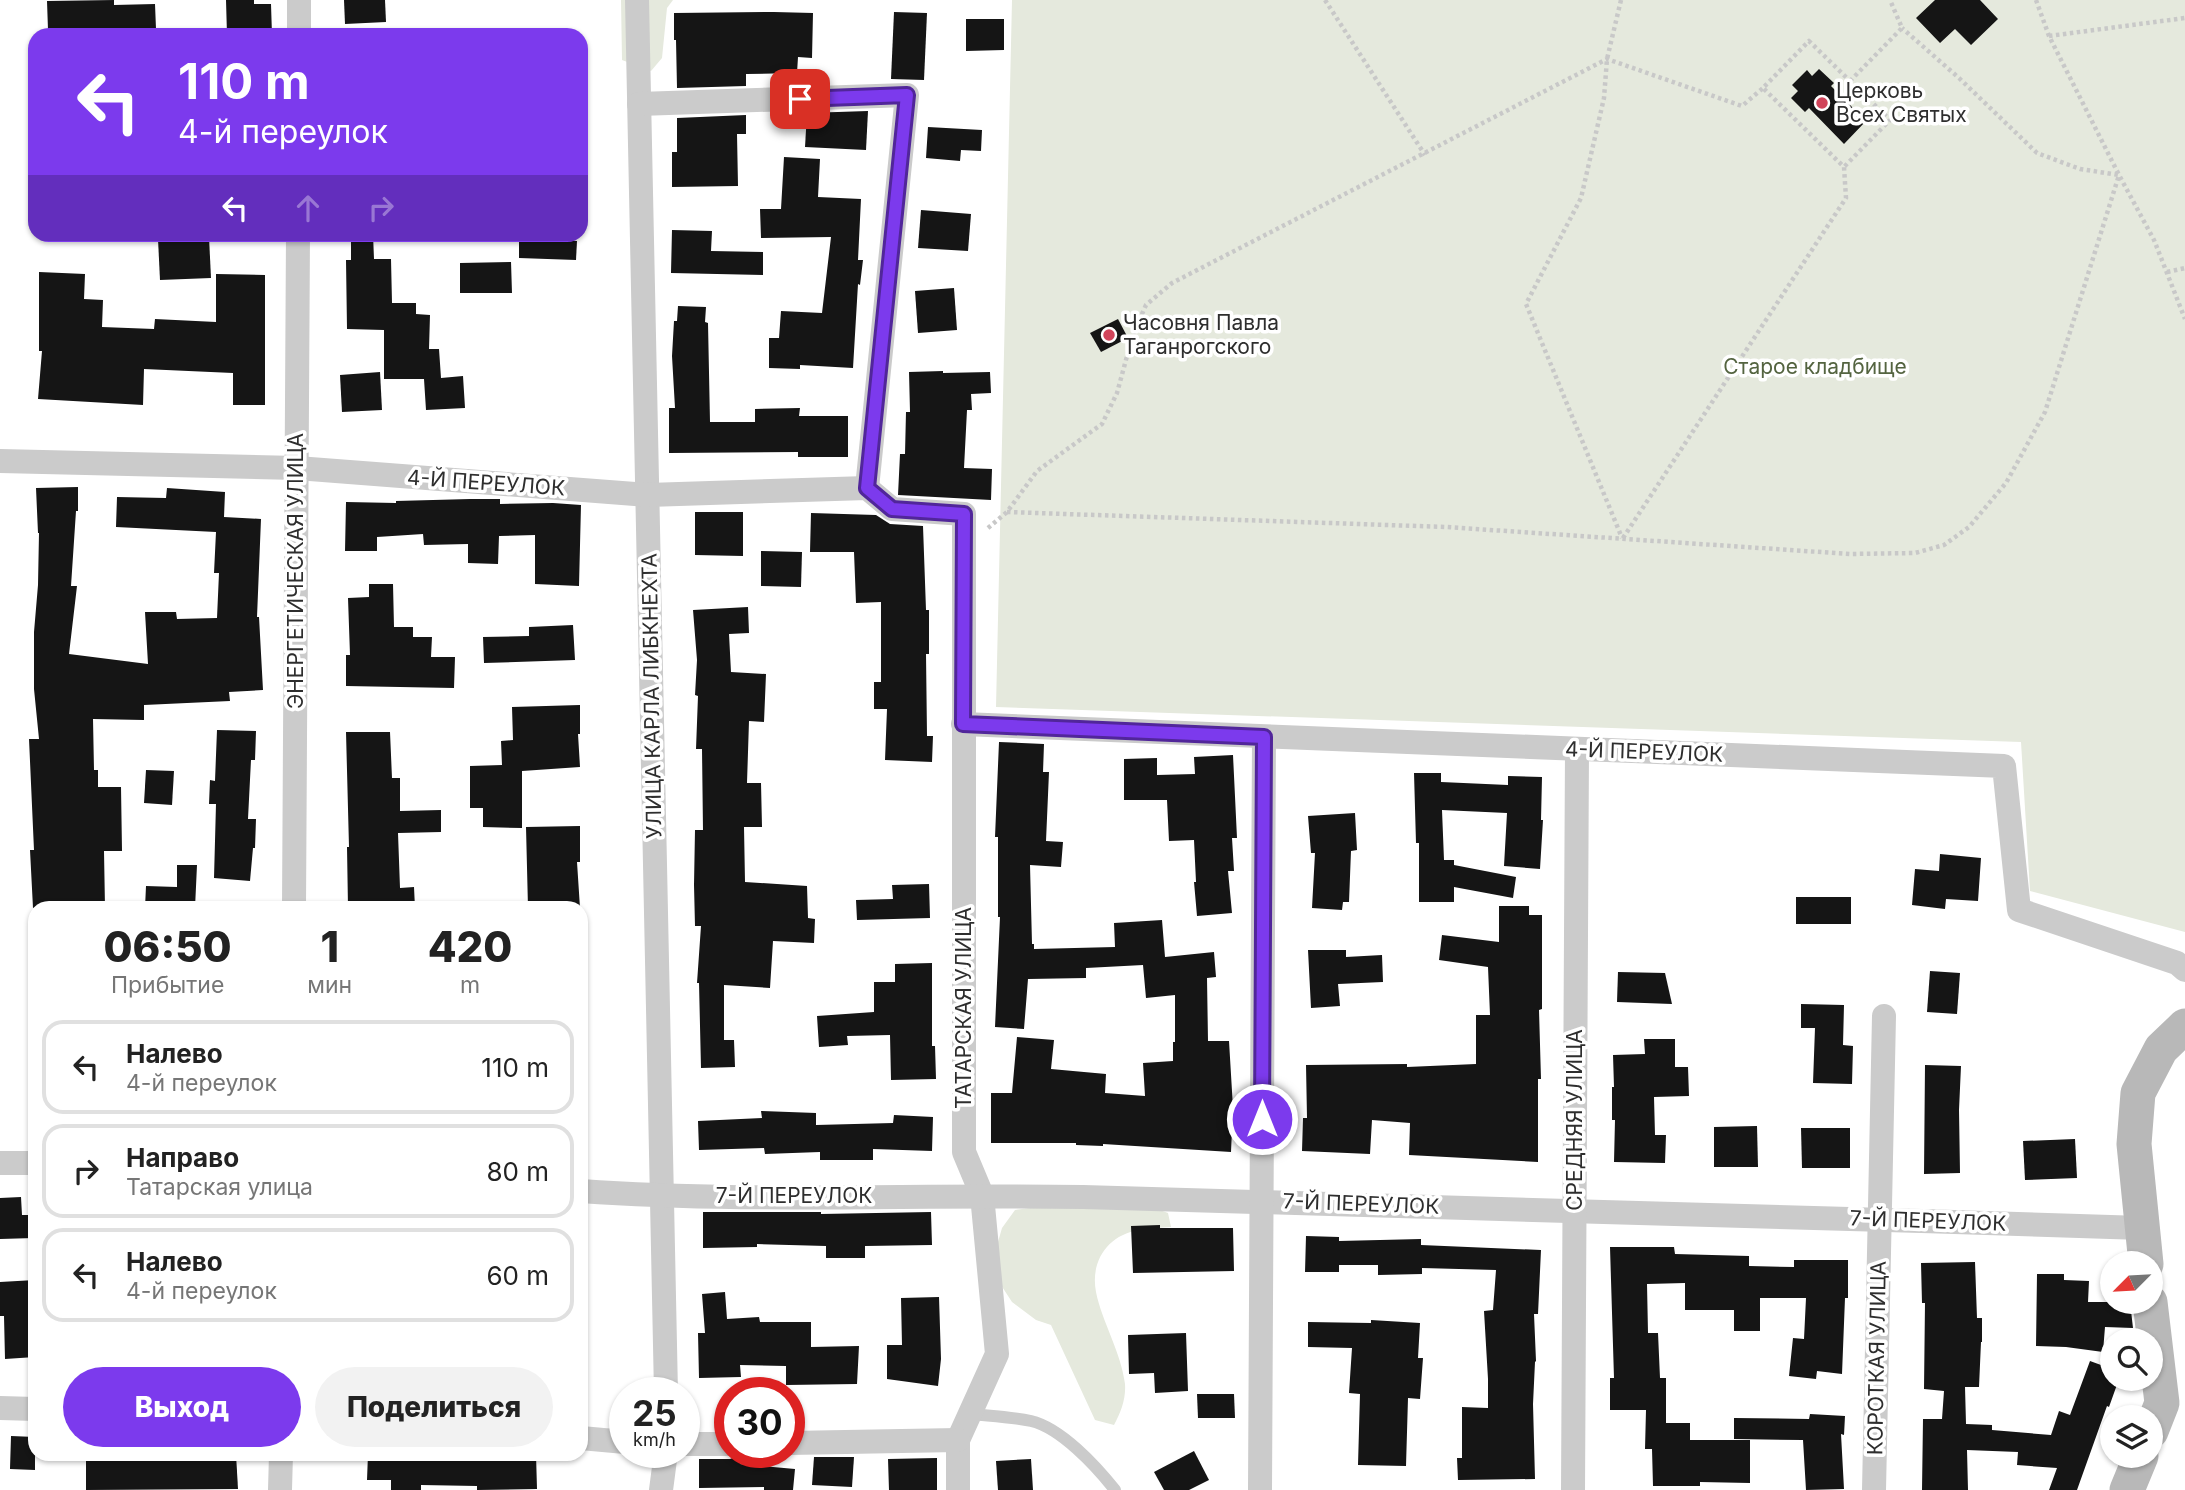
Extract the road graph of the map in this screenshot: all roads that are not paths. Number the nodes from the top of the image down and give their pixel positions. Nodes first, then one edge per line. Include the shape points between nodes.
1 (299, 0) edge
2 (637, 0) edge
3 (299, 28) edge
4 (639, 104) junction
5 (298, 242) edge
6 (0, 461) edge
7 (296, 468) junction
8 (867, 488) junction
9 (648, 495) junction
10 (963, 724) junction
11 (1264, 737) junction
12 (1577, 750) junction
13 (294, 901) edge
14 (2185, 970) edge
15 (1884, 1016) dead end
16 (2185, 1026) edge
17 (0, 1163) edge
18 (28, 1163) edge
19 (588, 1192) edge
20 (982, 1195) junction
21 (662, 1197) junction
22 (1261, 1201) junction
23 (1575, 1211) junction
24 (1880, 1220) junction
25 (2142, 1228) junction
26 (2145, 1251) edge
27 (2151, 1314) edge
28 (666, 1377) edge
29 (2156, 1405) edge
30 (0, 1408) edge
31 (28, 1409) edge
32 (971, 1414) junction
33 (588, 1438) edge
34 (609, 1440) edge
35 (958, 1440) junction
36 (805, 1443) edge
37 (281, 1461) edge
38 (664, 1468) edge
39 (2136, 1468) edge
40 (280, 1490) edge
41 (661, 1490) edge
42 (958, 1490) edge
43 (1115, 1490) edge
44 (1260, 1490) edge
45 (1573, 1490) edge
46 (1874, 1490) edge
47 (2127, 1490) edge

1 - 3 street
2 - 4 street, УЛИЦА КАРЛА ЛИБКНЕХТА
4 - 8 street via 907,95
4 - 9 street, УЛИЦА КАРЛА ЛИБКНЕХТА
5 - 7 street, ЭНЕРГЕТИЧЕСКАЯ УЛИЦА
6 - 7 street, 4-Й ПЕРЕУЛОК
7 - 9 street, 4-Й ПЕРЕУЛОК
7 - 13 street, ЭНЕРГЕТИЧЕСКАЯ УЛИЦА
8 - 9 street, 4-Й ПЕРЕУЛОК
8 - 10 street, ТАТАРСКАЯ УЛИЦА via 892,509 964,525
9 - 21 street, УЛИЦА КАРЛА ЛИБКНЕХТА
10 - 11 street, 4-Й ПЕРЕУЛОК
10 - 20 street, ТАТАРСКАЯ УЛИЦА via 964,1152
11 - 12 street, 4-Й ПЕРЕУЛОК
11 - 22 street
12 - 14 street, 4-Й ПЕРЕУЛОК via 2004,766 2019,910
12 - 23 street, СРЕДНЯЯ УЛИЦА
15 - 24 street, КОРОТКАЯ УЛИЦА
16 - 25 street via 2161,1049 2138,1093 2134,1144
17 - 18 street
19 - 21 street, 7-Й ПЕРЕУЛОК
20 - 21 street, 7-Й ПЕРЕУЛОК
20 - 22 street, 7-Й ПЕРЕУЛОК
20 - 32 street, ТАТАРСКАЯ УЛИЦА via 997,1354
21 - 28 street, УЛИЦА КАРЛА ЛИБКНЕХТА
22 - 23 street, 7-Й ПЕРЕУЛОК
22 - 44 street
23 - 24 street, 7-Й ПЕРЕУЛОК
23 - 45 street, СРЕДНЯЯ УЛИЦА
24 - 25 street, 7-Й ПЕРЕУЛОК
24 - 46 street, КОРОТКАЯ УЛИЦА
25 - 26 street
27 - 29 street
30 - 31 street
32 - 35 street, ТАТАРСКАЯ УЛИЦА
32 - 43 lane via 1033,1422 1069,1441
33 - 34 street
35 - 36 street
35 - 42 street, ТАТАРСКАЯ УЛИЦА
37 - 40 street
38 - 41 street
39 - 47 street

